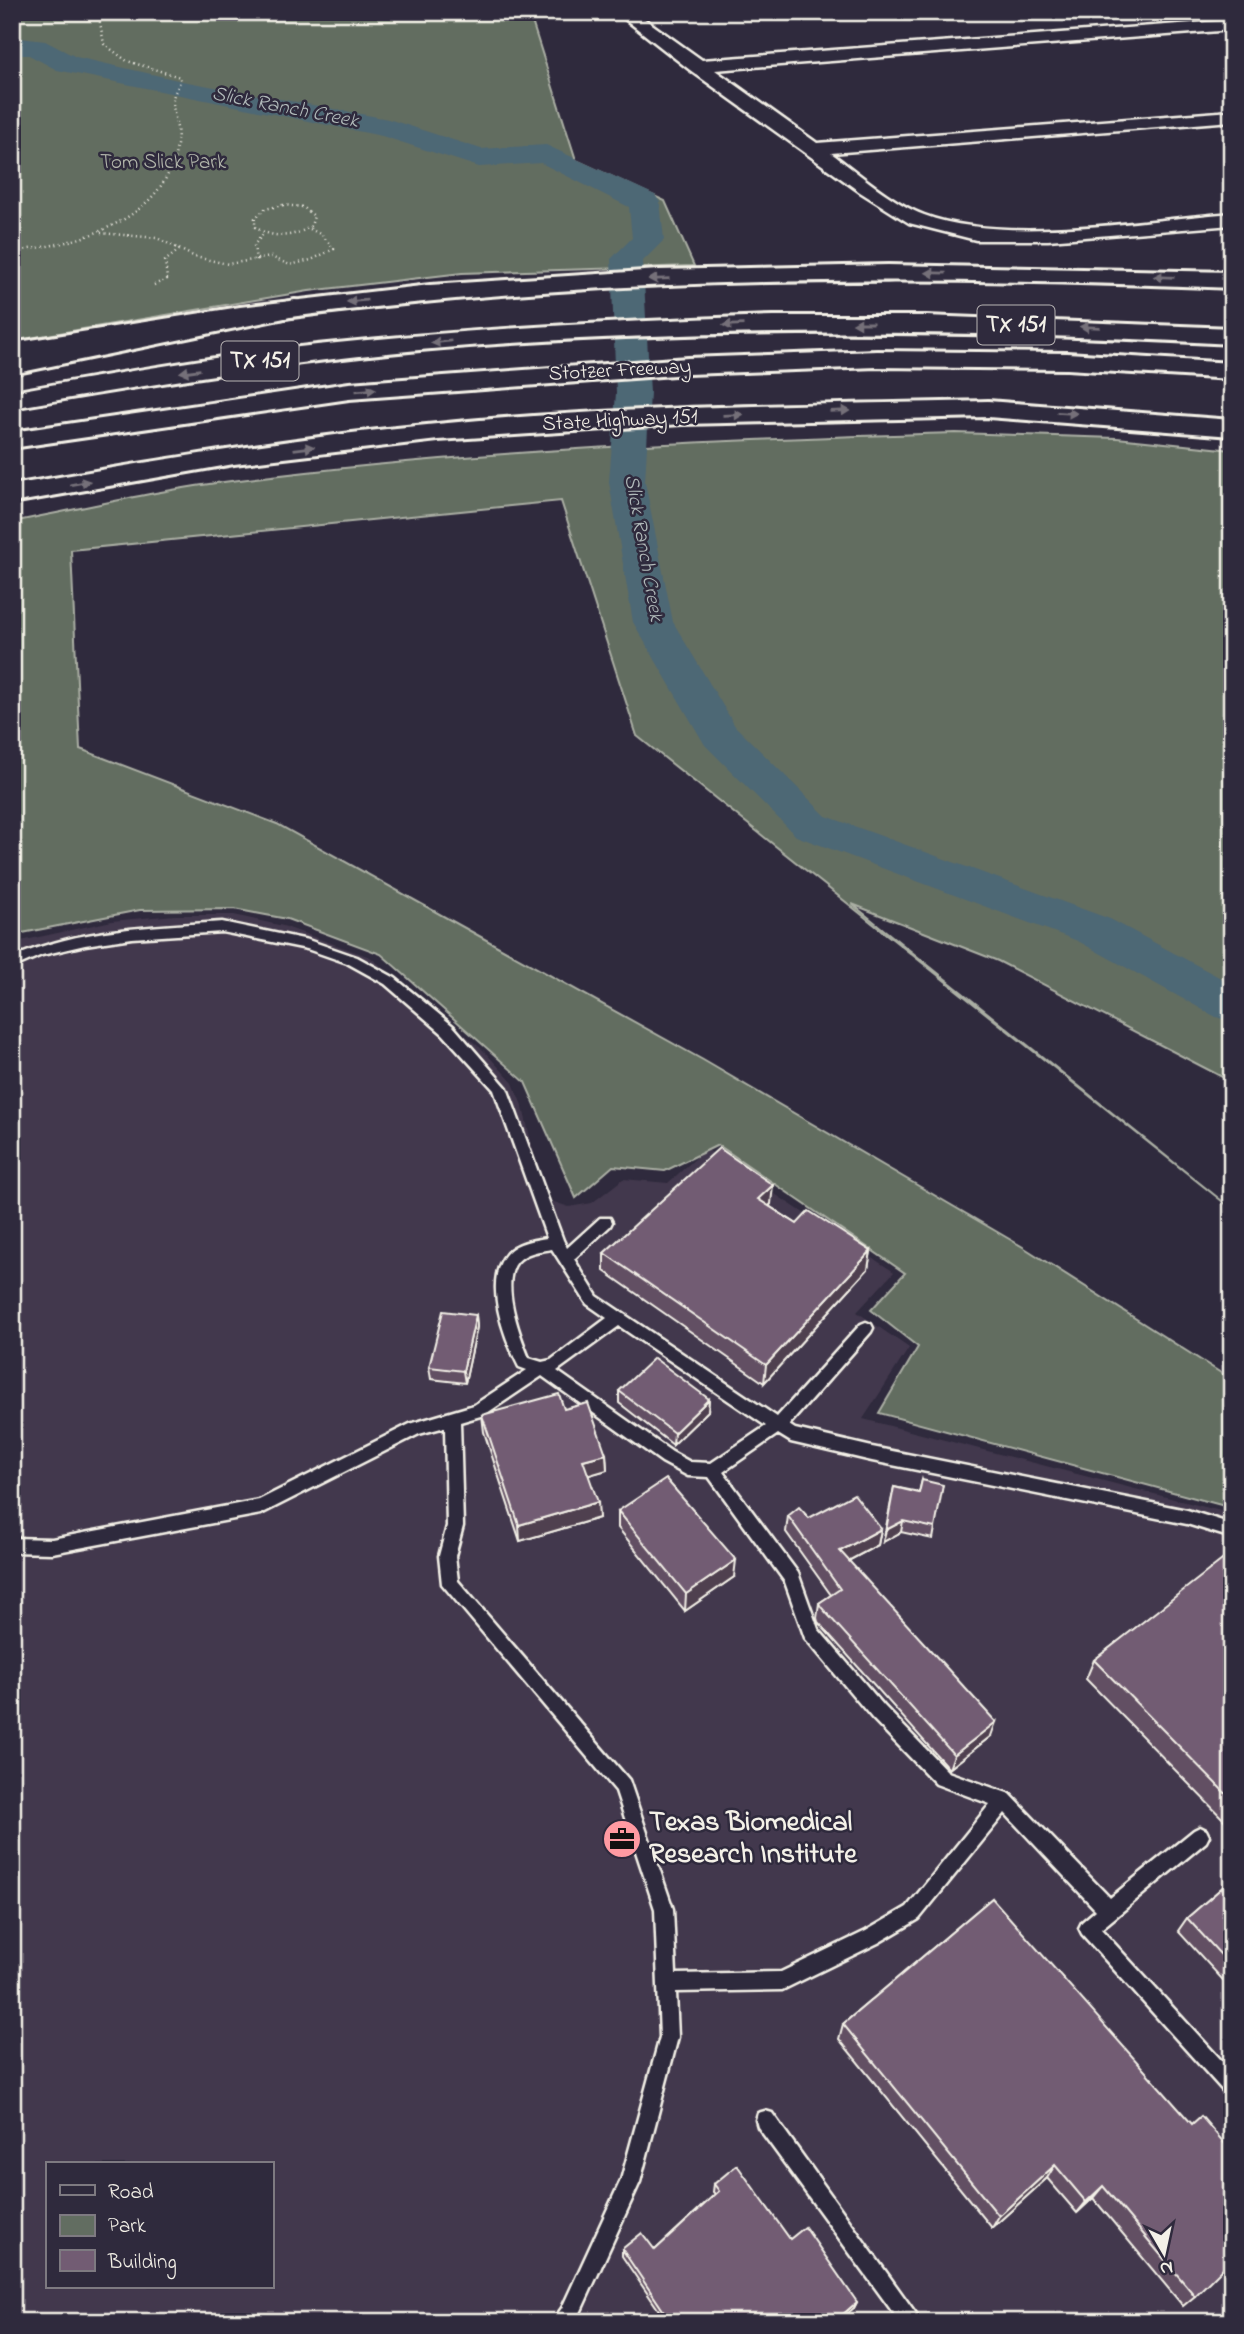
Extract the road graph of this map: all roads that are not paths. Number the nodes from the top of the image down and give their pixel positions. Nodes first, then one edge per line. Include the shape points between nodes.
1 (624, 12) edge
2 (1232, 25) edge
3 (696, 66) junction
4 (1232, 116) edge
5 (817, 149) junction
6 (1232, 219) edge
7 (1232, 280) edge
8 (295, 308) junction
9 (1232, 336) edge
10 (12, 351) edge
11 (877, 359) junction
12 (12, 366) edge
13 (1232, 371) edge
14 (1232, 393) edge
15 (12, 400) edge
16 (1232, 428) edge
17 (12, 442) edge
18 (12, 494) edge
19 (12, 963) edge
20 (605, 1222) dead end
21 (556, 1242) junction
22 (566, 1258) junction
23 (619, 1318) junction
24 (866, 1328) dead end
25 (542, 1368) junction
26 (452, 1418) junction
27 (778, 1426) junction
28 (713, 1470) junction
29 (1232, 1531) edge
30 (12, 1545) edge
31 (1004, 1800) junction
32 (1200, 1836) dead end
33 (1109, 1910) junction
34 (666, 1983) junction
35 (1232, 2086) edge
36 (765, 2120) dead end
37 (566, 2319) edge
38 (912, 2322) edge

1 - 3 street
2 - 3 street
3 - 5 street
4 - 5 street
5 - 6 street via 916,219 976,234
7 -> 8 main road via 957,273 752,276 498,288
8 - 10 main road
8 - 12 main road
9 -> 15 main road, Stotzer Freeway / TX 151 via 1010,324 801,323 509,336 285,358
11 - 13 main road, Stotzer Freeway / TX 151 via 1067,361
11 - 14 main road via 1074,374
17 -> 11 main road, Stotzer Freeway / TX 151 via 268,401 525,376
18 -> 16 main road, State Highway 151 via 247,455 438,432 566,423 988,409
19 - 21 lane via 85,940 222,927 308,945 352,960 390,981 449,1030 500,1088
20 - 22 lane
21 - 22 lane
21 - 25 lane via 522,1249 508,1267 503,1286 507,1326 524,1363
22 - 23 lane via 592,1300
23 - 25 lane via 555,1365
23 - 27 lane
24 - 27 lane
25 - 26 lane via 479,1409
25 - 28 lane via 667,1457 688,1469
26 - 30 lane via 415,1429 261,1507 52,1546
26 - 34 lane via 455,1526 447,1556 450,1584 623,1786 664,1909
27 - 28 lane
27 - 29 lane via 790,1434 872,1454 1187,1517
28 - 31 lane via 792,1578 811,1633 878,1712 943,1779
31 - 33 lane
31 - 34 lane via 913,1913 872,1937 782,1981
32 - 33 lane
33 - 35 lane via 1088,1928
34 - 37 lane via 669,2037 629,2182
36 - 38 lane

